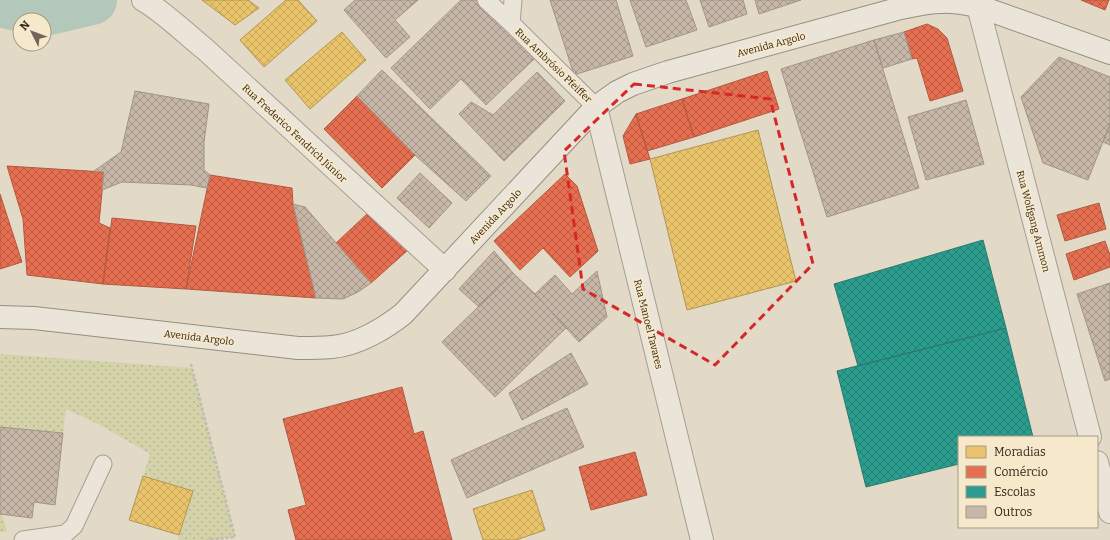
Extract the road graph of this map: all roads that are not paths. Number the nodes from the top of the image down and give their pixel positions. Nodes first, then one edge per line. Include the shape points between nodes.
1 (486, 0) edge
2 (513, 0) edge
3 (146, 2) edge
4 (978, 6) junction
5 (511, 23) junction
6 (1110, 53) edge
7 (596, 107) junction
8 (444, 270) junction
9 (0, 317) edge
10 (1090, 436) edge
11 (103, 464) dead end
12 (1098, 466) edge
13 (1110, 512) edge
14 (23, 540) edge
15 (702, 540) edge

1 - 5 lane
2 - 5 lane, Rua Ambrósio Pfeiffer
3 - 8 street, Rua Frederico Fendrich Júnior via 206,50
4 - 6 street, Avenida Argolo
4 - 7 street, Avenida Argolo via 942,2 901,8 668,72 633,84
4 - 10 street, Rua Wolfgang Ammon
5 - 7 lane, Rua Ambrósio Pfeiffer
7 - 8 street, Avenida Argolo
7 - 15 street, Rua Manoel Tavares
8 - 9 street, Avenida Argolo via 403,314 389,325 353,342 334,347 298,348 34,318
11 - 14 lane via 74,526 65,534
12 - 13 street

